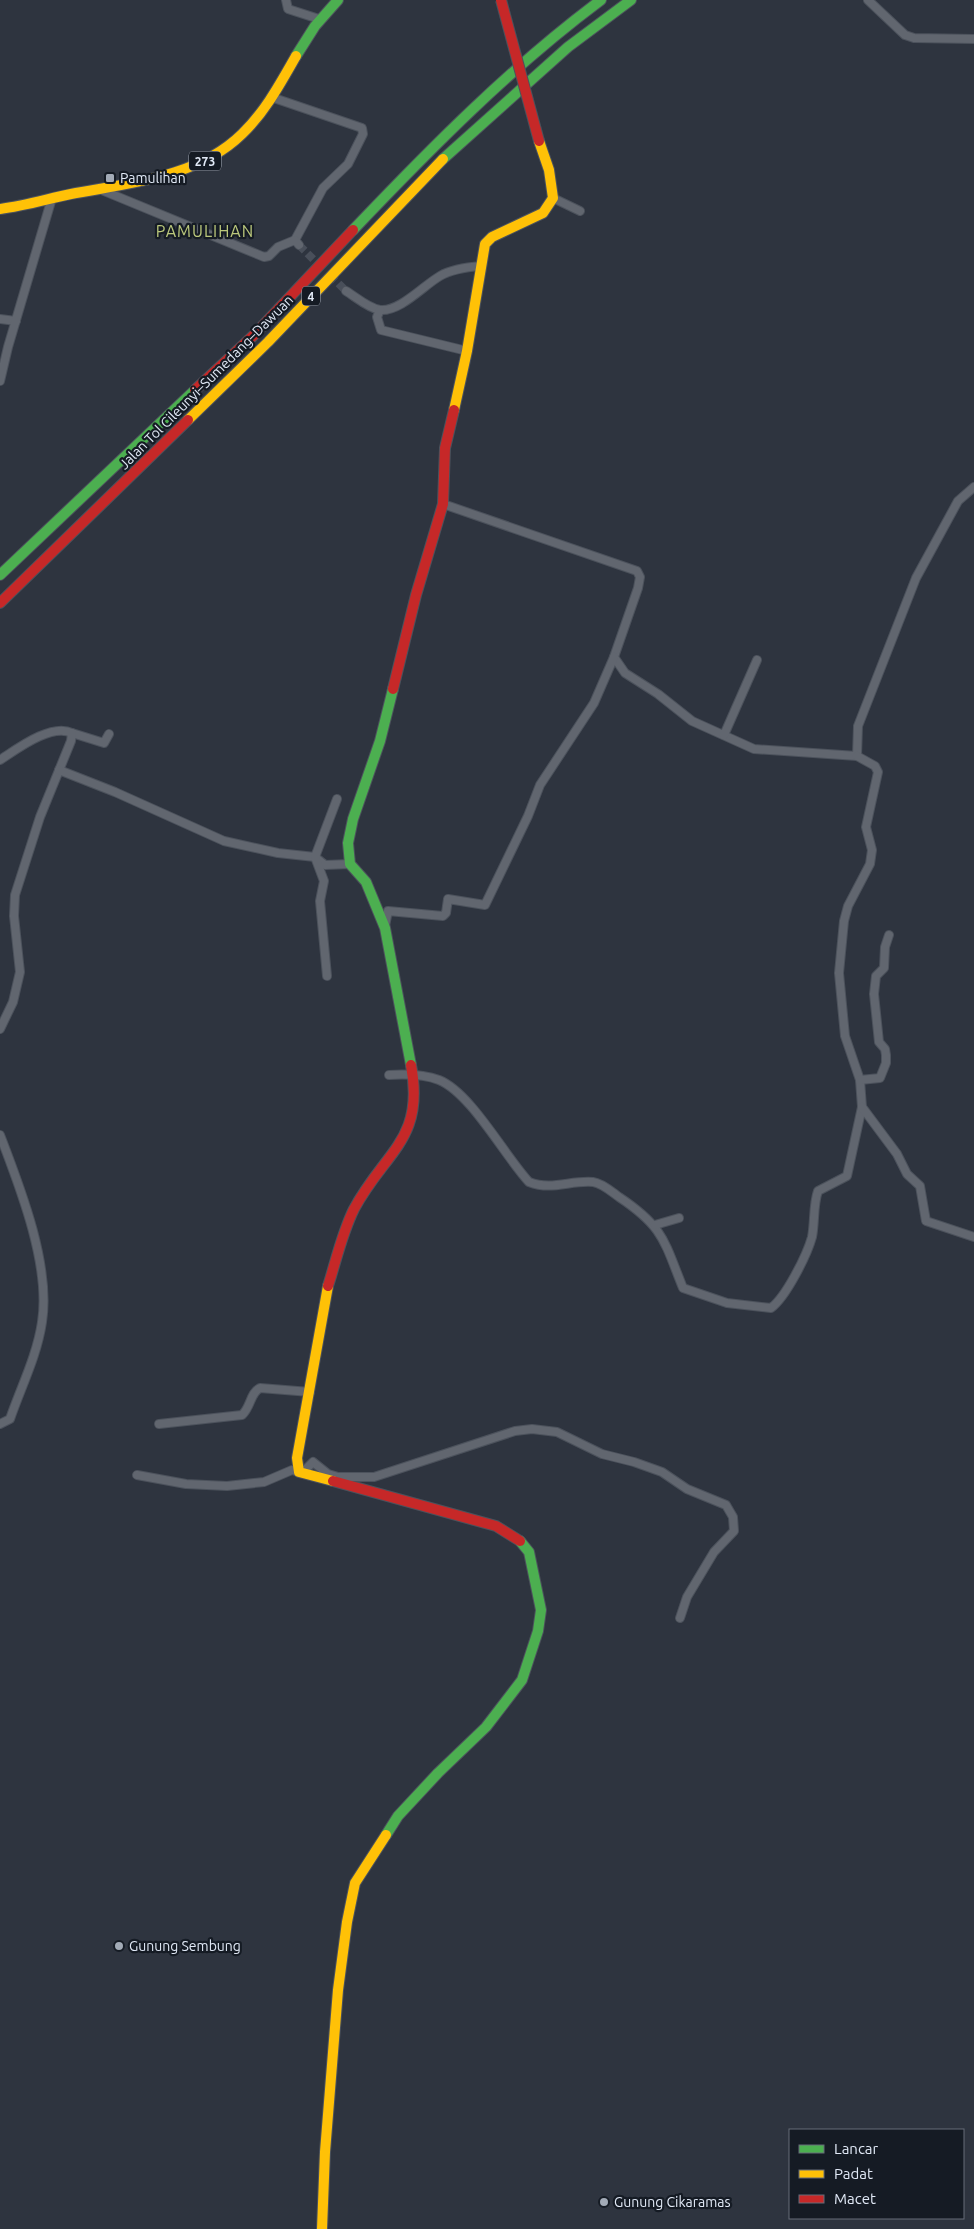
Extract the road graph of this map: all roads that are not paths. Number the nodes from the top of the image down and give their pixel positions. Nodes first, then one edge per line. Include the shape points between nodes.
1 (286, 0) edge
2 (338, 0) edge
3 (501, 0) edge
4 (601, 0) edge
5 (631, 0) edge
6 (868, 0) edge
7 (319, 19) junction
8 (974, 40) edge
9 (271, 97) junction
10 (98, 189) junction
11 (52, 198) junction
12 (553, 198) junction
13 (0, 209) edge
14 (580, 211) dead end
15 (482, 266) junction
16 (346, 291) tunnel mouth
17 (380, 310) junction
18 (0, 319) edge
19 (16, 320) junction
20 (467, 352) junction
21 (0, 381) edge
22 (974, 487) edge
23 (443, 504) junction
24 (0, 575) edge
25 (0, 603) edge
26 (614, 657) junction
27 (757, 660) dead end
28 (72, 733) junction
29 (109, 734) dead end
30 (724, 735) junction
31 (857, 756) junction
32 (0, 760) edge
33 (59, 770) junction
34 (338, 799) dead end
35 (314, 857) junction
36 (350, 864) junction
37 (385, 928) junction
38 (888, 936) dead end
39 (327, 976) dead end
40 (0, 1029) edge
41 (413, 1074) junction
42 (390, 1075) dead end
43 (860, 1080) junction
44 (862, 1107) junction
45 (0, 1134) edge
46 (679, 1218) dead end
47 (655, 1225) junction
48 (974, 1237) edge
49 (310, 1392) junction
50 (0, 1424) edge
51 (159, 1424) dead end
52 (299, 1472) junction
53 (137, 1475) dead end
54 (680, 1618) dead end
55 (322, 2229) edge

1 - 7 street via 288,9
2 - 7 main road, 273
3 - 12 main road, bridge via 550,170
4 - 24 main road, Jalan Tol Cileunyi–Sumedang–Dawuan / 4 via 554,35 425,154 253,336
5 - 25 main road, Jalan Tol Cileunyi–Sumedang–Dawuan / 4 via 568,47 440,162 268,342
6 - 8 street via 905,35
7 - 9 main road, 273
9 - 10 main road, 273 via 241,136 201,163 150,179
9 - 10 street via 362,128 363,134 348,164 323,188 297,243 278,247 264,257
10 - 11 main road, 273
11 - 13 main road, 273
11 - 19 street
12 - 14 street
12 - 15 main road via 542,213 492,237 486,244
15 - 17 street via 440,276 410,298
15 - 20 main road
16 - 17 street
17 - 20 street via 381,330
18 - 19 street
19 - 21 street
20 - 23 main road via 445,448
22 - 31 street via 958,500 916,578 858,726
23 - 26 street via 637,571 640,577 638,588
23 - 36 main road via 416,594 380,741 353,819 348,843
26 - 30 street via 638,684 658,694 692,721
26 - 37 street via 594,704 540,785 485,905 448,899 443,916 388,911
27 - 30 street
28 - 29 street via 104,743
28 - 32 street via 64,731 41,736
28 - 33 street
30 - 31 street via 754,749
31 - 43 street via 875,766 878,777 866,827 872,850 870,864 848,906 839,973 845,1036
33 - 35 street via 224,841
33 - 40 street via 15,894 20,972 13,1002
34 - 35 street
35 - 36 street via 325,864
35 - 39 street via 324,881 320,901
36 - 37 main road via 366,882
37 - 41 main road
38 - 43 street via 884,968 876,976 874,994 878,1042 885,1048 886,1064 880,1078
41 - 42 street
41 - 47 street via 440,1080 459,1092 528,1182 538,1186 564,1186 593,1182 638,1209
41 - 49 main road via 416,1087 413,1116 396,1151 354,1210 326,1292
43 - 44 street
44 - 47 street via 846,1176 818,1191 812,1237 805,1255 772,1308 727,1303 683,1288 673,1259
44 - 48 street via 897,1154 907,1174 920,1186 926,1220
45 - 50 street via 41,1262 43,1314 33,1361 10,1419
46 - 47 street
49 - 51 street via 260,1388 254,1392 247,1411 242,1415
49 - 52 main road via 297,1458
52 - 53 street via 292,1470 264,1482 227,1486 186,1484
52 - 54 street via 313,1462 321,1470 338,1476 374,1477 460,1448 532,1430 558,1432 602,1454 647,1466 687,1489 721,1501 731,1510 733,1517 734,1531 714,1552 687,1597
52 - 55 main road via 496,1526 517,1538 529,1552 541,1610 538,1631 522,1680 486,1727 398,1816 355,1883 338,1990

